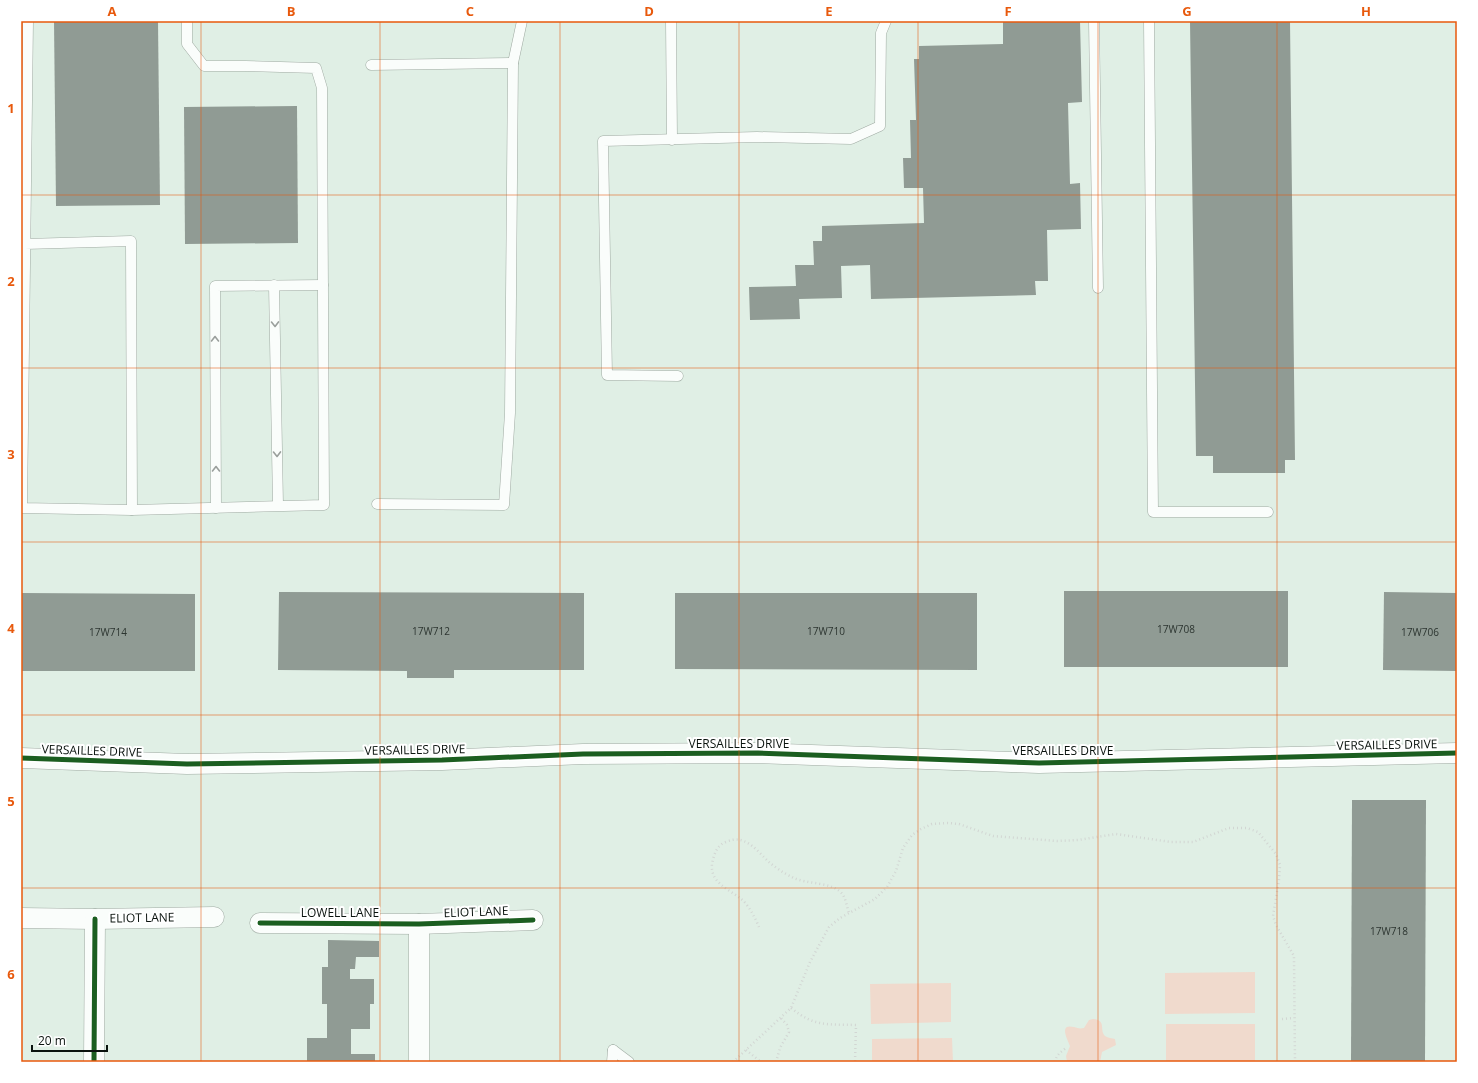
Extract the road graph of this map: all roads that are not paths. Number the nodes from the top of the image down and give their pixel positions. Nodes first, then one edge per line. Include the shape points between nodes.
1 (28, 21) edge
2 (187, 21) edge
3 (522, 21) edge
4 (671, 21) edge
5 (886, 21) edge
6 (1094, 21) edge
7 (1149, 21) edge
8 (513, 62) junction
9 (371, 65) dead end
10 (672, 140) junction
11 (25, 244) junction
12 (274, 285) junction
13 (323, 285) junction
14 (1098, 288) dead end
15 (678, 376) dead end
16 (377, 504) dead end
17 (278, 505) junction
18 (216, 508) junction
19 (132, 510) junction
20 (1268, 512) dead end
21 (1457, 753) edge
22 (21, 758) edge
23 (214, 917) dead end
24 (21, 918) edge
25 (95, 919) junction
26 (533, 920) dead end
27 (260, 923) dead end
28 (419, 924) junction
29 (94, 1062) edge
30 (419, 1062) edge
31 (612, 1062) edge
32 (629, 1062) edge

1 - 11 lane
2 - 13 lane via 187,44 204,66 316,68 322,88
3 - 8 lane
4 - 10 lane
5 - 10 lane via 881,33 880,126 851,139 757,137
6 - 14 lane
7 - 20 lane via 1153,512
8 - 9 lane
8 - 16 lane via 510,412 504,505
10 - 15 lane via 603,141 607,375
11 - 19 lane via 22,508
11 - 19 lane via 131,241
12 - 13 lane
12 -> 17 lane
18 -> 12 lane via 215,286
13 - 17 lane via 324,505
17 - 18 lane
18 - 19 lane
21 - 22 street, VERSAILLES DRIVE via 1039,763 758,753 582,754 434,760 187,764
23 - 25 street, ELIOT LANE
24 - 25 street, ELIOT LANE
25 - 29 street
26 - 28 street, ELIOT LANE
27 - 28 street, LOWELL LANE
28 - 30 street
31 - 32 lane via 612,1050

